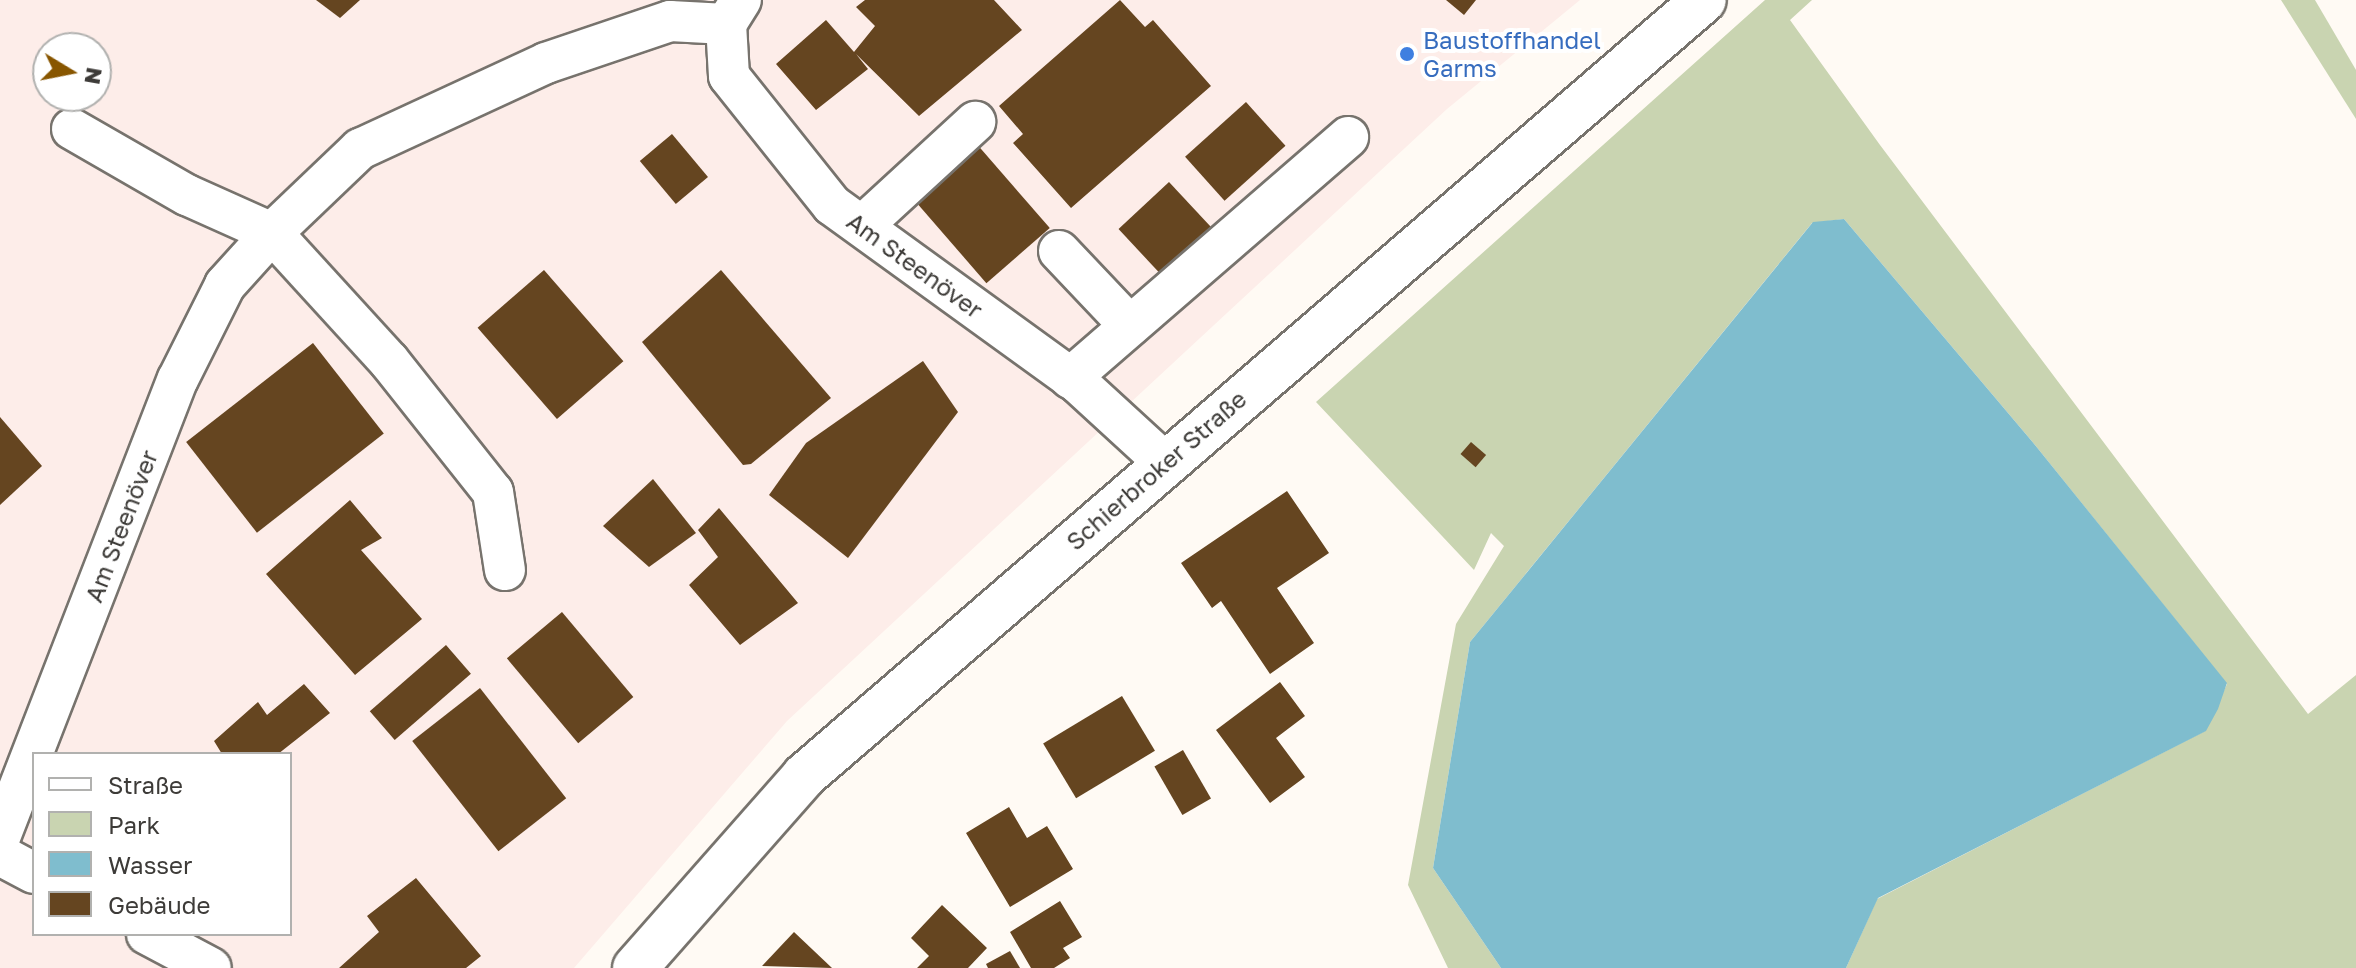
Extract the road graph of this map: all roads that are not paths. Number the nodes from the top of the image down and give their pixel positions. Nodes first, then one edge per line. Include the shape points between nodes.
1 (1704, 0) edge
2 (733, 12) edge
3 (975, 122) dead end
4 (72, 129) dead end
5 (1348, 137) dead end
6 (862, 226) junction
7 (272, 233) junction
8 (1059, 251) dead end
9 (1130, 326) junction
10 (1070, 378) junction
11 (1164, 462) junction
12 (505, 570) dead end
13 (33, 752) edge
14 (32, 755) edge
15 (0, 837) edge
16 (0, 855) edge
17 (32, 872) edge
18 (151, 936) edge
19 (211, 968) edge
20 (635, 968) edge

1 - 11 main road, Schierbroker Straße
2 - 6 street, Am Steenöver via 729,76 832,205
2 - 7 street, Am Steenöver via 670,21 546,63 360,149
3 - 6 street
4 - 7 street via 187,195
5 - 9 street
6 - 10 street, Am Steenöver
7 - 12 street via 389,361 493,492
7 - 13 street, Am Steenöver via 225,285 178,379
8 - 9 street
9 - 10 street
10 - 11 street, Am Steenöver
11 - 20 main road, Schierbroker Straße via 804,776
14 - 15 street, Am Steenöver
16 - 17 street
18 - 19 street

